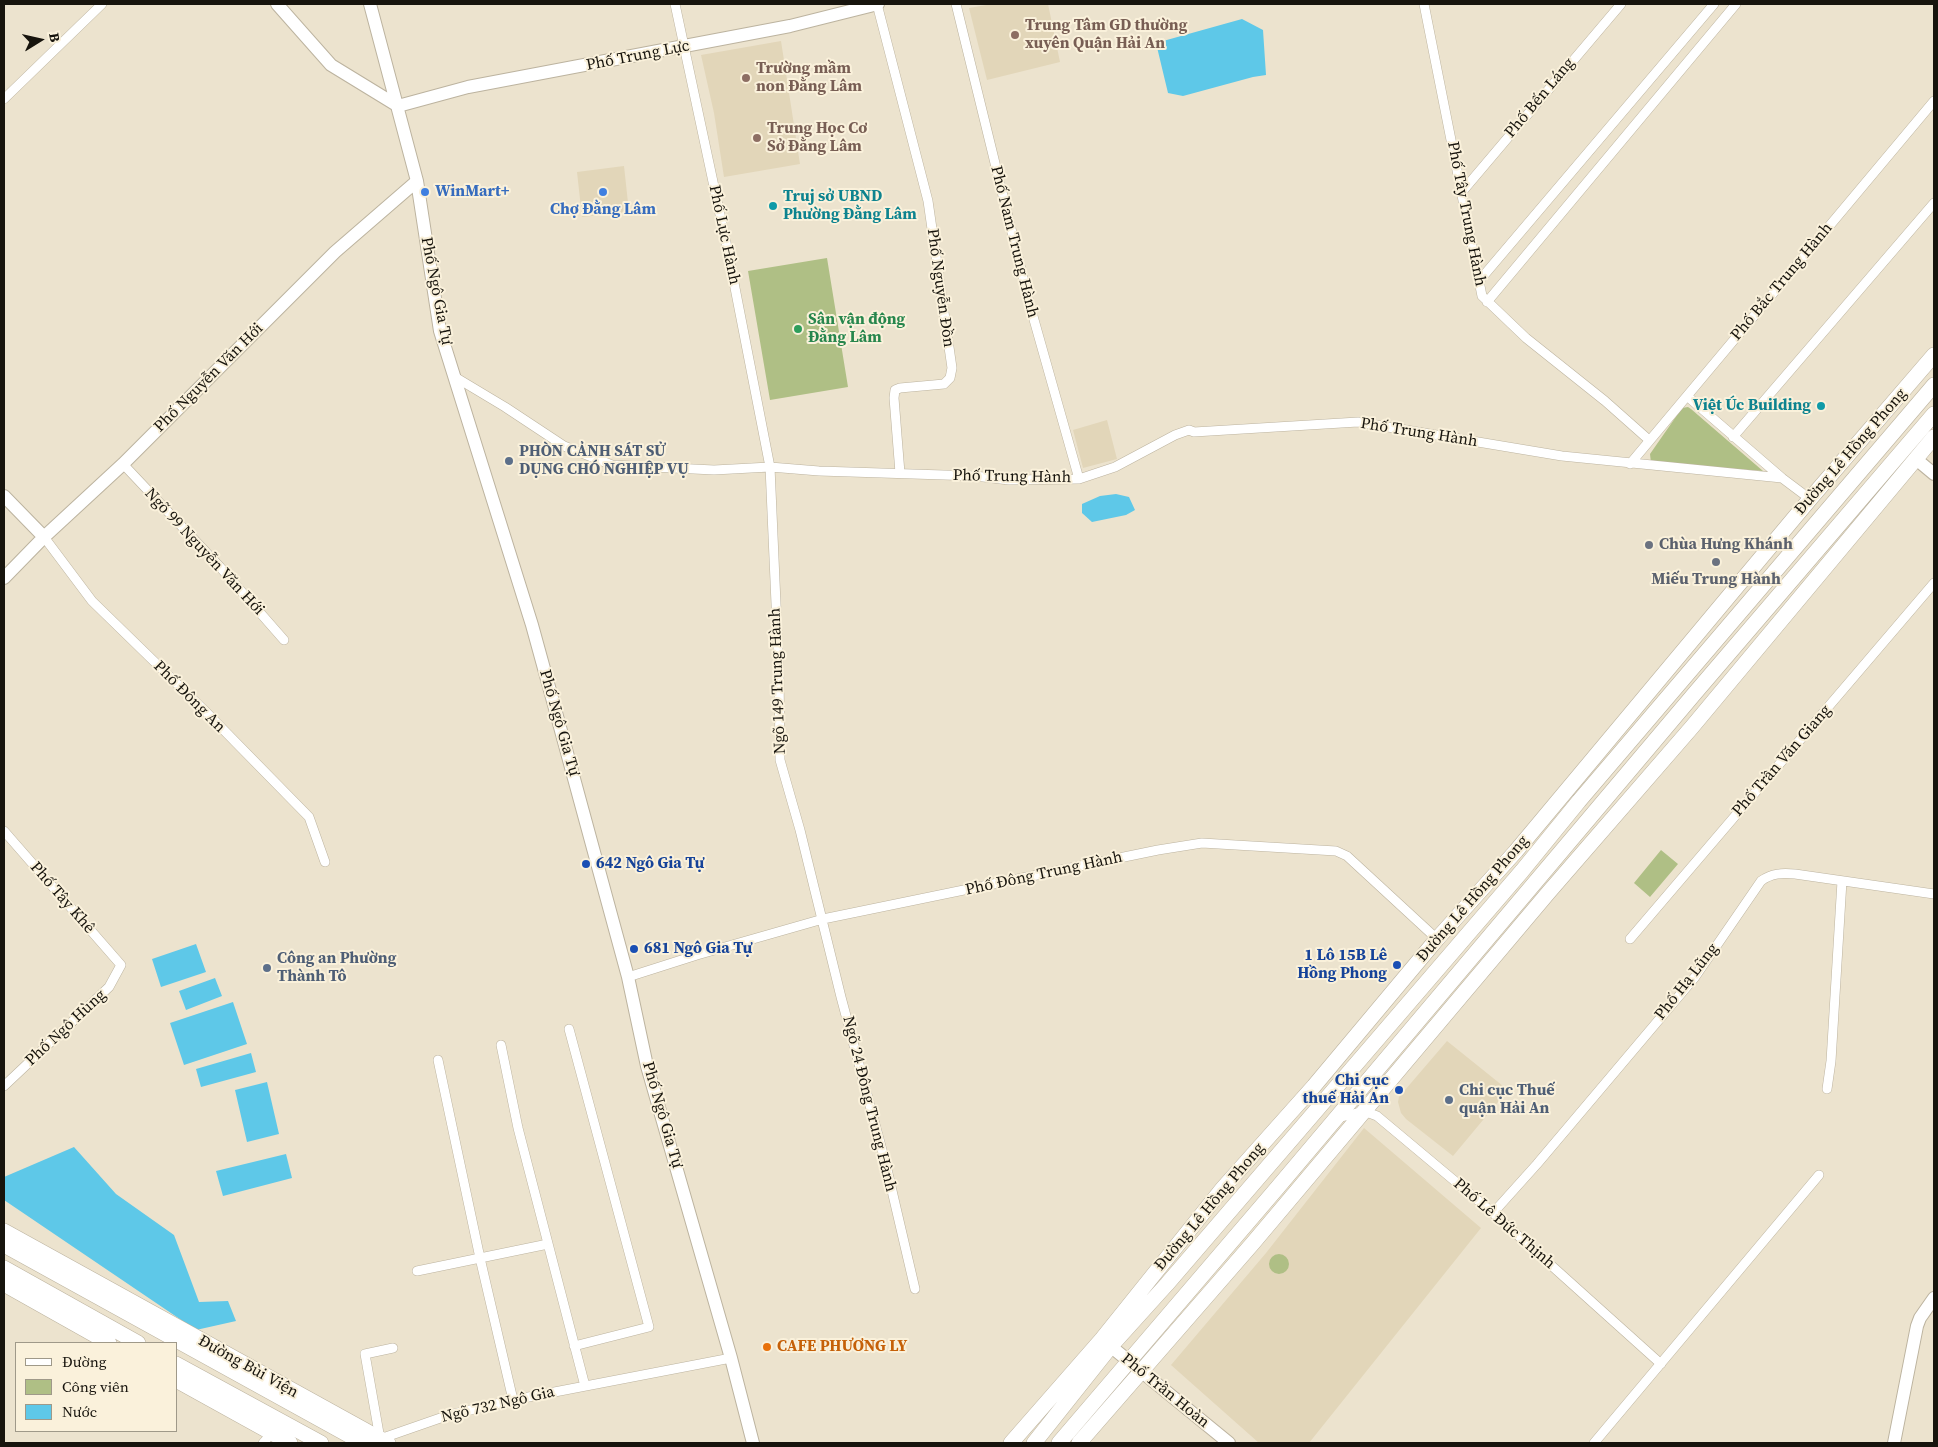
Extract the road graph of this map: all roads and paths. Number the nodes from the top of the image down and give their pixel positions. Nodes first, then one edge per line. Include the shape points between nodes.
1 (102, 4) edge
2 (277, 4) edge
3 (370, 4) edge
4 (675, 4) edge
5 (877, 4) edge
6 (956, 4) edge
7 (1424, 4) edge
8 (1619, 4) edge
9 (1714, 4) edge
10 (1736, 4) edge
11 (684, 47) junction
12 (4, 99) edge
13 (1934, 101) edge
14 (398, 106) junction
15 (417, 181) junction
16 (1461, 193) junction
17 (1934, 203) edge
18 (1479, 281) junction
19 (1487, 302) junction
20 (1934, 355) edge
21 (455, 377) junction
22 (1934, 385) edge
23 (1687, 396) junction
24 (1934, 414) edge
25 (1733, 437) junction
26 (1934, 438) edge
27 (1649, 440) junction
28 (1916, 459) junction
29 (123, 464) junction
30 (1630, 464) junction
31 (770, 467) junction
32 (900, 473) junction
33 (1934, 474) edge
34 (1079, 478) junction
35 (1782, 478) junction
36 (4, 496) edge
37 (1810, 499) junction
38 (44, 537) junction
39 (4, 578) edge
40 (1934, 583) edge
41 (1740, 584) junction
42 (1755, 596) junction
43 (1767, 609) junction
44 (1781, 620) junction
45 (284, 640) dead end
46 (4, 831) edge
47 (1516, 851) junction
48 (325, 862) dead end
49 (1528, 864) junction
50 (1540, 875) junction
51 (1842, 881) junction
52 (1553, 887) junction
53 (1934, 894) edge
54 (823, 919) junction
55 (1437, 939) junction
56 (1630, 939) dead end
57 (121, 965) joint
58 (628, 977) junction
59 (569, 1029) dead end
60 (501, 1045) dead end
61 (438, 1060) dead end
62 (4, 1086) edge
63 (1827, 1089) dead end
64 (1364, 1111) junction
65 (1335, 1119) junction
66 (1819, 1175) dead end
67 (1493, 1213) junction
68 (4, 1232) edge
69 (548, 1244) junction
70 (4, 1245) edge
71 (480, 1258) junction
72 (4, 1268) edge
73 (417, 1271) dead end
74 (4, 1284) edge
75 (915, 1289) dead end
76 (1934, 1298) edge
77 (107, 1342) edge
78 (136, 1342) edge
79 (1106, 1342) junction
80 (574, 1346) junction
81 (393, 1348) dead end
82 (731, 1358) junction
83 (1128, 1360) junction
84 (1661, 1364) junction
85 (178, 1365) edge
86 (1142, 1371) junction
87 (178, 1381) edge
88 (585, 1386) junction
89 (513, 1400) junction
90 (268, 1438) edge
91 (384, 1441) edge
92 (290, 1443) edge
93 (321, 1443) edge
94 (363, 1443) edge
95 (752, 1443) edge
96 (1011, 1443) edge
97 (1034, 1443) edge
98 (1059, 1443) edge
99 (1079, 1443) edge
100 (1229, 1443) edge
101 (1594, 1443) edge
102 (1894, 1443) edge

1 - 12 street
2 - 14 street via 331,65
3 - 14 street, Phố Ngô Gia Tự
4 - 11 street, Phố Lực Hành
5 - 11 street, Phố Trung Lực via 790,26
5 - 32 street, Phố Nguyễn Đồn via 928,201 952,368 950,378 944,384 895,390
6 - 34 street, Phố Nam Trung Hành via 1029,302
7 - 16 street, Phố Tây Trung Hành
8 - 16 street, Phố Bến Láng
9 - 18 street
10 - 19 street
11 - 14 street, Phố Trung Lực via 468,88
11 - 31 street, Phố Lực Hành
13 - 23 street, Phố Bắc Trung Hành
14 - 15 street, Phố Ngô Gia Tự
15 - 21 street, Phố Ngô Gia Tự via 440,330
15 - 29 street, Phố Nguyễn Văn Hới via 335,252
16 - 18 street, Phố Tây Trung Hành
17 - 25 street
18 - 19 street, Phố Tây Trung Hành via 1482,296
19 - 27 street, Phố Tây Trung Hành
20 - 37 main road, Đường Lê Hồng Phong
21 - 31 street, Phố Trung Hành via 564,446 612,465 714,470
21 - 58 street, Phố Ngô Gia Tự via 532,625
22 - 42 main road, Đường Lê Hồng Phong
23 - 25 street
23 - 27 street, Phố Bắc Trung Hành
24 - 43 main road
25 - 35 street
26 - 28 main road
27 - 30 street, Phố Bắc Trung Hành
28 - 33 street
28 - 44 main road
29 - 38 street, Phố Nguyễn Văn Hới
29 - 45 street, Ngõ 99 Nguyễn Văn Hới
30 - 34 street, Phố Trung Hành via 1358,422 1189,430 1115,467
30 - 35 street, Phố Trung Hành
31 - 32 street, Phố Trung Hành
31 - 54 street, Ngõ 149 Trung Hành via 780,760
32 - 34 street, Phố Trung Hành via 1009,480
35 - 37 street
36 - 38 street
37 - 41 main road, Đường Lê Hồng Phong
38 - 39 street, Phố Nguyễn Văn Hới
38 - 48 street, Phố Đông An via 92,601 309,817
40 - 56 street, Phố Trần Văn Giang
41 - 42 main road
41 - 47 main road, Đường Lê Hồng Phong
42 - 49 main road, Đường Lê Hồng Phong
43 - 44 main road
43 - 50 main road
44 - 52 main road
46 - 57 street, Phố Tây Khê
47 - 49 main road
47 - 55 main road, Đường Lê Hồng Phong
49 - 50 main road
49 - 79 main road, Đường Lê Hồng Phong via 1167,1284
50 - 52 main road
50 - 65 main road
51 - 53 street, Phố Hạ Lũng
51 - 63 street
51 - 67 street, Phố Hạ Lũng via 1780,873 1761,881 1695,977
52 - 64 main road
54 - 55 street, Phố Đông Trung Hành via 1158,850 1202,844 1336,851 1347,856
54 - 58 street, Phố Đông Trung Hành
54 - 75 street, Ngõ 24 Đông Trung Hành
55 - 79 main road, Đường Lê Hồng Phong via 1314,1086 1223,1188
57 - 62 street, Phố Ngô Hùng via 110,987
58 - 82 street, Phố Ngô Gia Tự via 647,1066
59 - 80 street via 649,1327
60 - 69 street via 518,1128
61 - 71 street
64 - 65 street
64 - 67 street, Phố Lê Đức Thịnh via 1377,1116
64 - 86 main road
65 - 83 main road
66 - 84 street
67 - 84 street, Phố Lê Đức Thịnh
68 - 91 main road, Đường Bùi Viện
69 - 71 street
69 - 80 street
70 - 94 main road, Đường Bùi Viện
71 - 73 street
71 - 89 street
72 - 78 main road
74 - 77 main road
76 - 102 street via 1917,1326
79 - 83 street, Phố Trần Hoàn
79 - 96 main road, Đường Lê Hồng Phong
79 - 97 main road, Đường Lê Hồng Phong
80 - 88 street
81 - 91 street via 365,1354
82 - 88 street, Ngõ 732 Ngô Gia
82 - 95 street, Phố Ngô Gia Tự
83 - 86 street, Phố Trần Hoàn
83 - 98 main road
84 - 101 street
85 - 93 main road, Đường Bùi Viện
86 - 99 main road
86 - 100 street, Phố Trần Hoàn
87 - 90 main road
88 - 89 street, Ngõ 732 Ngô Gia
89 - 91 street, Ngõ 732 Ngô Gia via 449,1415
90 - 92 main road

